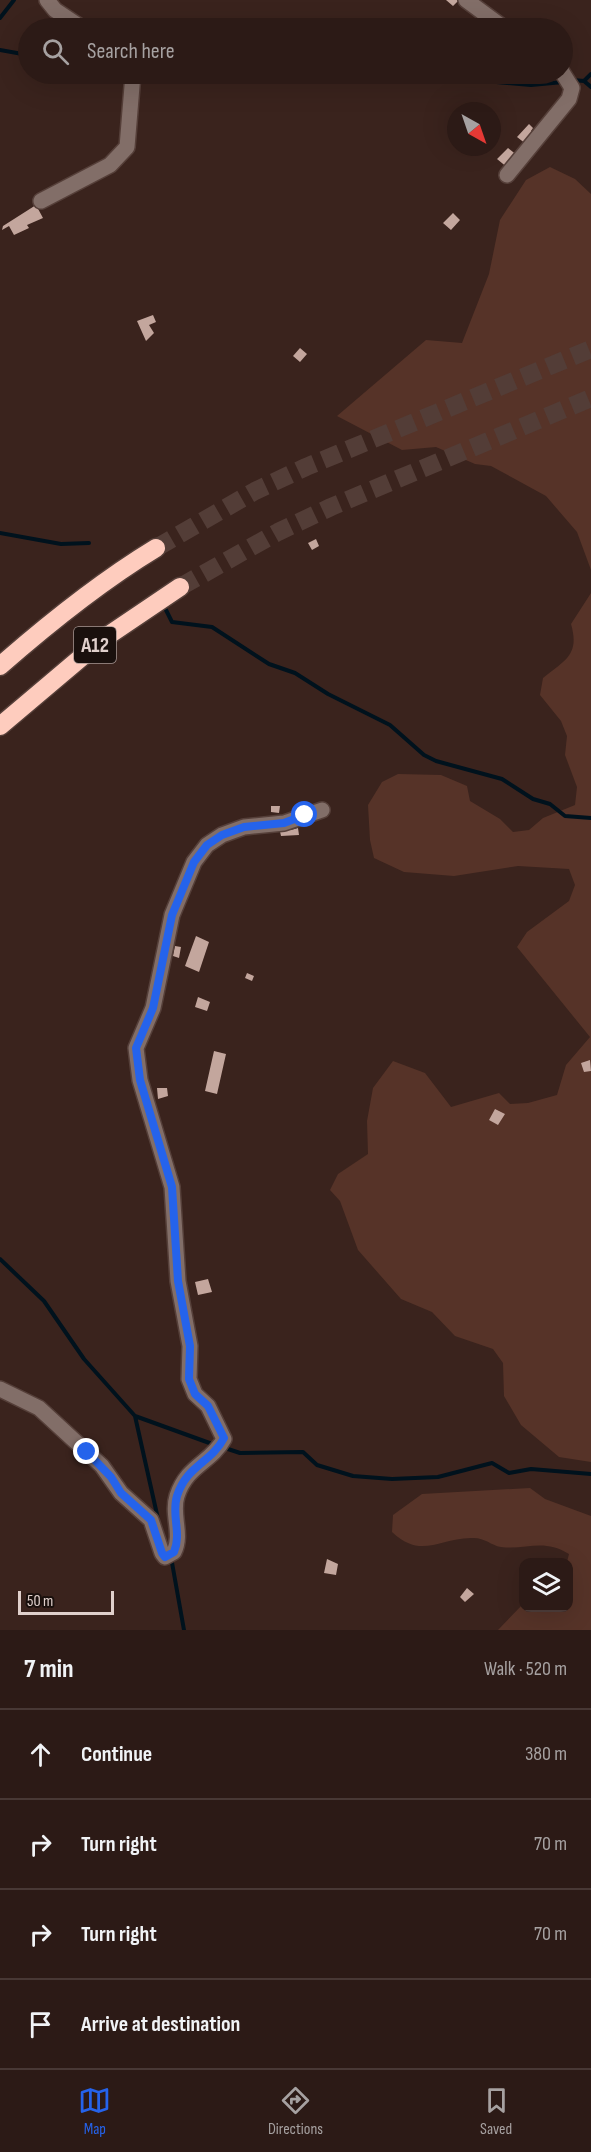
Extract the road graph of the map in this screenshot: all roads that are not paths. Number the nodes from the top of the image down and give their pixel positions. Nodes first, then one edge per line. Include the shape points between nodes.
1 (47, 0) edge
2 (466, 0) edge
3 (67, 18) edge
4 (490, 18) edge
5 (132, 84) edge
6 (570, 84) edge
7 (507, 175) dead end
8 (41, 201) dead end
9 (156, 548) tunnel mouth
10 (180, 587) tunnel mouth
11 (0, 666) edge
12 (0, 726) edge
13 (322, 810) dead end
14 (0, 1389) edge

1 - 3 street
2 - 4 street
5 - 8 street via 127,147 110,165
6 - 7 street via 569,99
9 - 11 highway, A12 via 56,618
10 - 12 highway, A12 via 103,639
13 - 14 street via 284,823 244,827 222,835 201,853 172,915 153,1008 136,1048 140,1080 172,1187 178,1281 190,1346 189,1379 195,1394 208,1406 221,1445 193,1468 177,1496 174,1510 178,1529 170,1554 151,1520 121,1493 94,1459 39,1408

